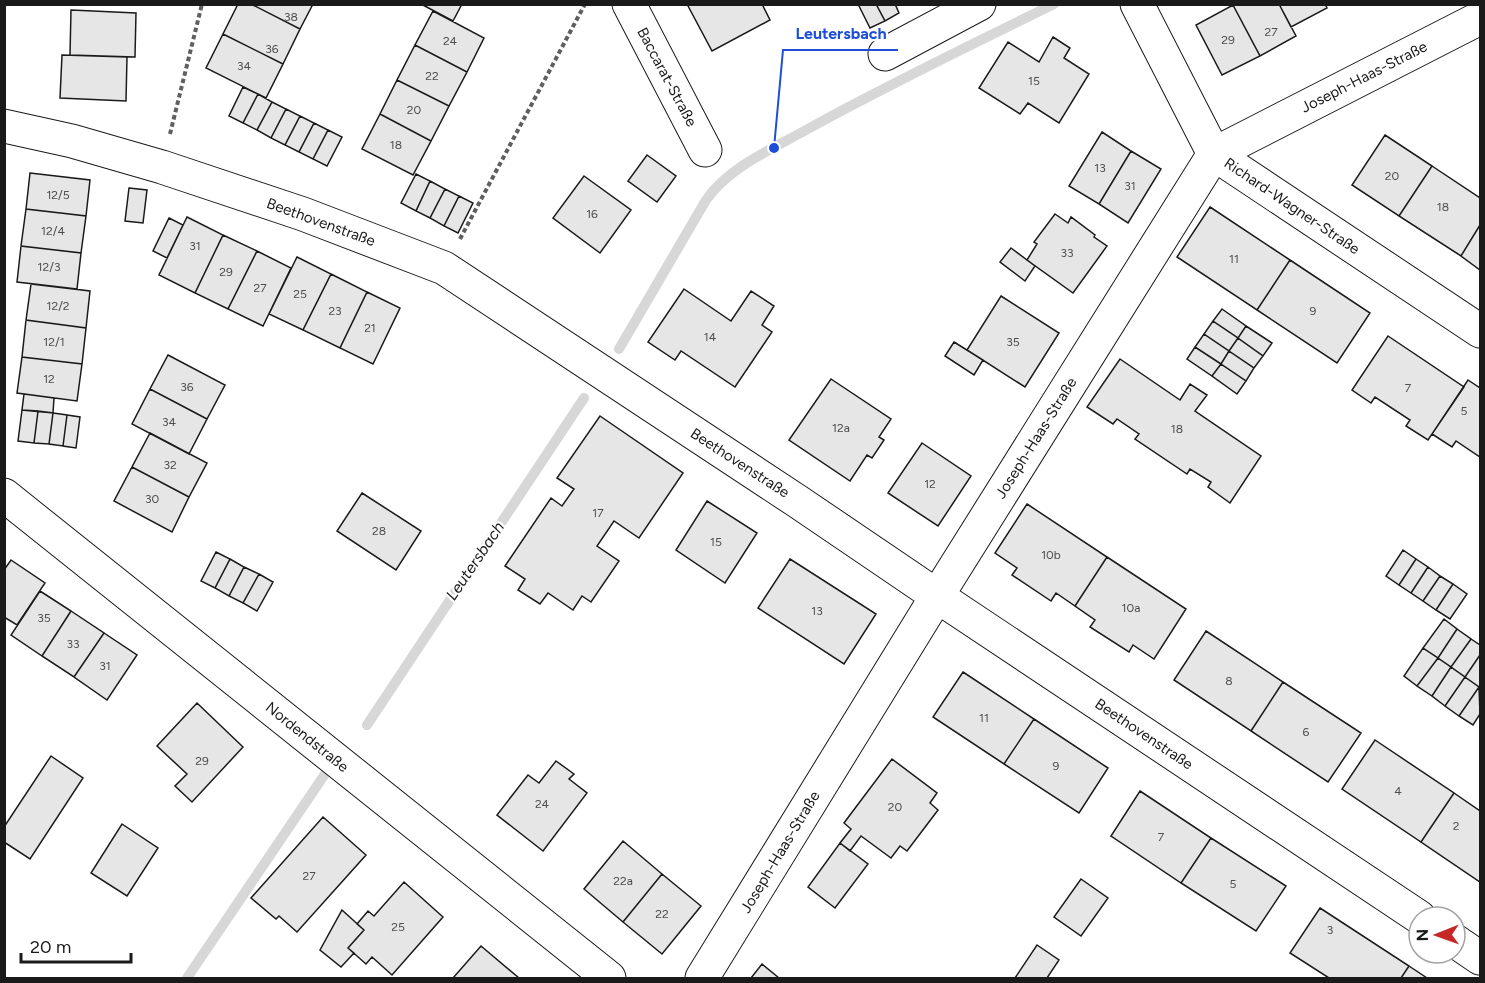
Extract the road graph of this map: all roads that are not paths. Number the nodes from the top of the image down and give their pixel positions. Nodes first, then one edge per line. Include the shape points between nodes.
1 (629, 4) edge
2 (978, 4) edge
3 (1137, 4) edge
4 (1480, 18) edge
5 (885, 54) dead end
6 (4, 126) edge
7 (705, 150) dead end
8 (1214, 153) junction
9 (1480, 331) edge
10 (4, 495) edge
11 (936, 596) junction
12 (1407, 909) edge
13 (1467, 949) edge
14 (1480, 958) edge
15 (609, 978) edge
16 (702, 978) edge

1 - 7 street, Baccarat-Straße
2 - 5 street
3 - 8 street, Richard-Wagner-Straße
4 - 8 street, Joseph-Haas-Straße
6 - 11 street, Beethovenstraße via 162,167 303,214 444,268
8 - 9 street, Richard-Wagner-Straße
8 - 11 street, Joseph-Haas-Straße
10 - 15 street, Nordendstraße
11 - 12 street, Beethovenstraße
11 - 16 street, Joseph-Haas-Straße
13 - 14 street

